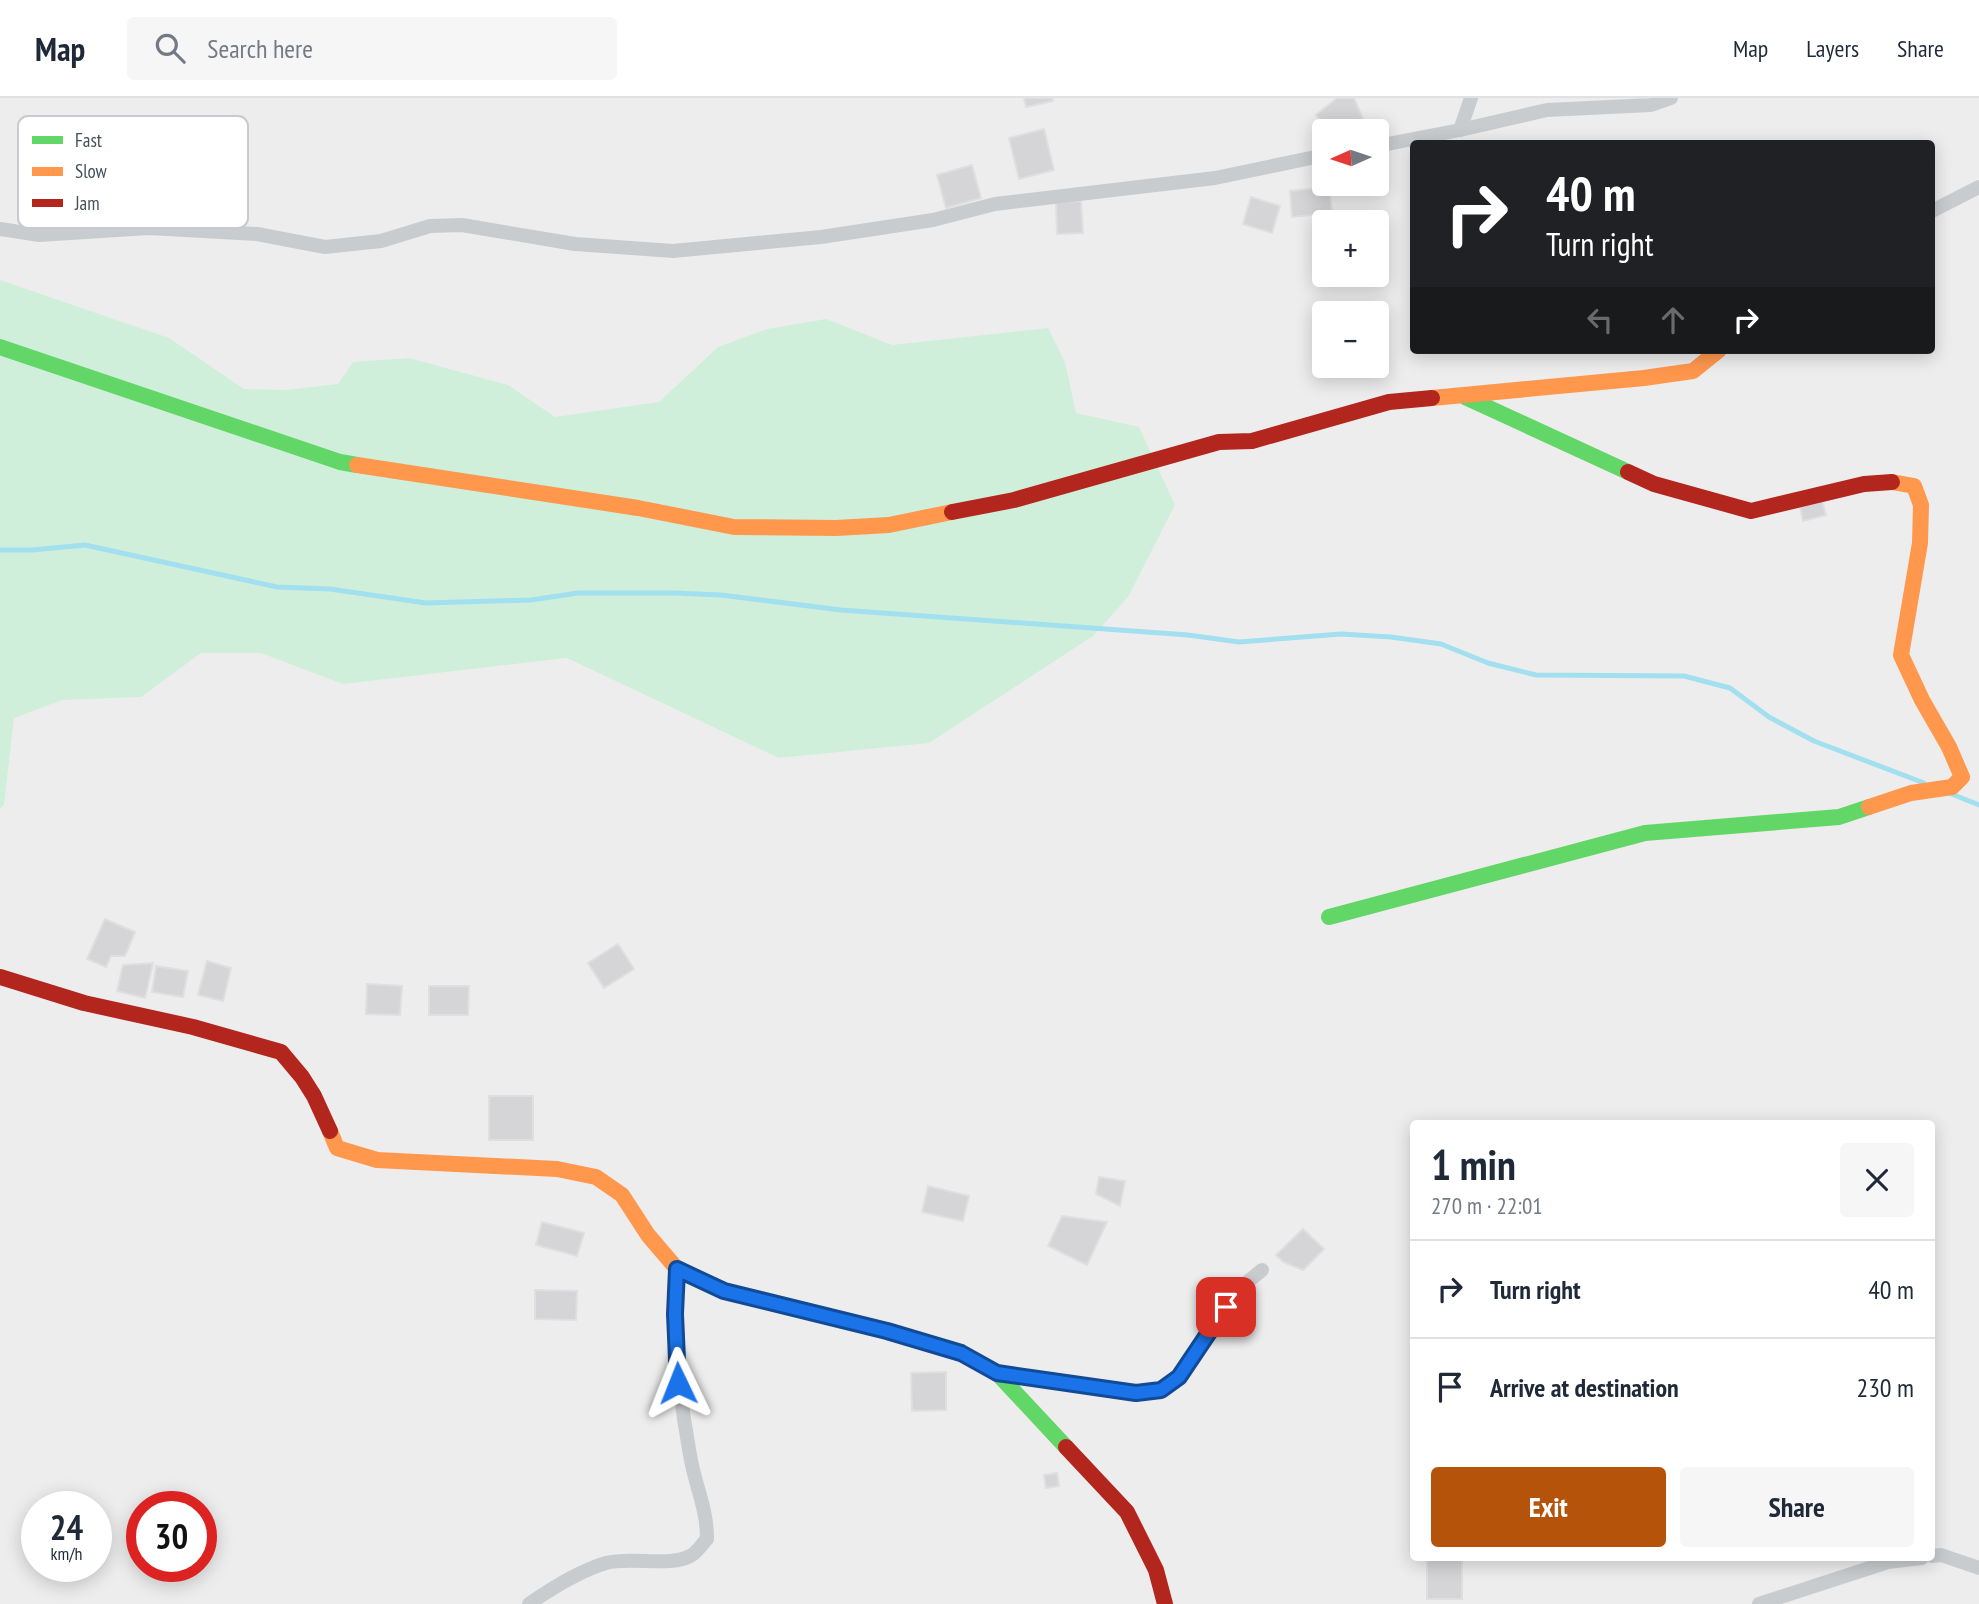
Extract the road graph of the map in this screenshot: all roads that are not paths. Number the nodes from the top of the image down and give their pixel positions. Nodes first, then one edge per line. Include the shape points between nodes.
1 (1471, 98) edge
2 (1671, 98) edge
3 (1460, 130) junction
4 (1390, 143) edge
5 (1312, 158) edge
6 (1979, 187) edge
7 (1935, 209) edge
8 (0, 229) edge
9 (0, 348) edge
10 (1714, 354) edge
11 (1463, 396) junction
12 (1329, 917) dead end
13 (0, 977) edge
14 (677, 1269) junction
15 (1262, 1270) dead end
16 (997, 1373) junction
17 (1935, 1552) edge
18 (1896, 1561) edge
19 (1979, 1568) edge
20 (529, 1604) edge
21 (1165, 1604) edge
22 (1759, 1604) edge

1 - 3 street
2 - 3 street via 1651,105 1547,110
3 - 4 street
5 - 8 street via 1215,178 995,204 933,220 821,237 673,251 575,244 462,225 430,226 381,241 325,247 257,234 149,228 39,235
6 - 7 street
9 - 11 street via 340,462 734,527 889,525 1014,500 1219,442 1252,441 1389,402
10 - 11 street via 1693,371
11 - 12 street via 1654,484 1751,511 1864,484 1888,481 1914,486 1921,505 1920,543 1901,654 1962,776 1952,787 1911,793 1839,817 1645,834
13 - 14 street via 281,1052 314,1096 337,1148 377,1160 557,1169 596,1177 622,1195
14 - 16 street via 724,1291 961,1353
14 - 20 street via 678,1383 690,1459 707,1516 707,1539 689,1557 604,1563
15 - 16 street via 1234,1293 1179,1377 1161,1390 1136,1393
16 - 21 street via 1127,1512 1156,1570
17 - 19 street
18 - 22 street

